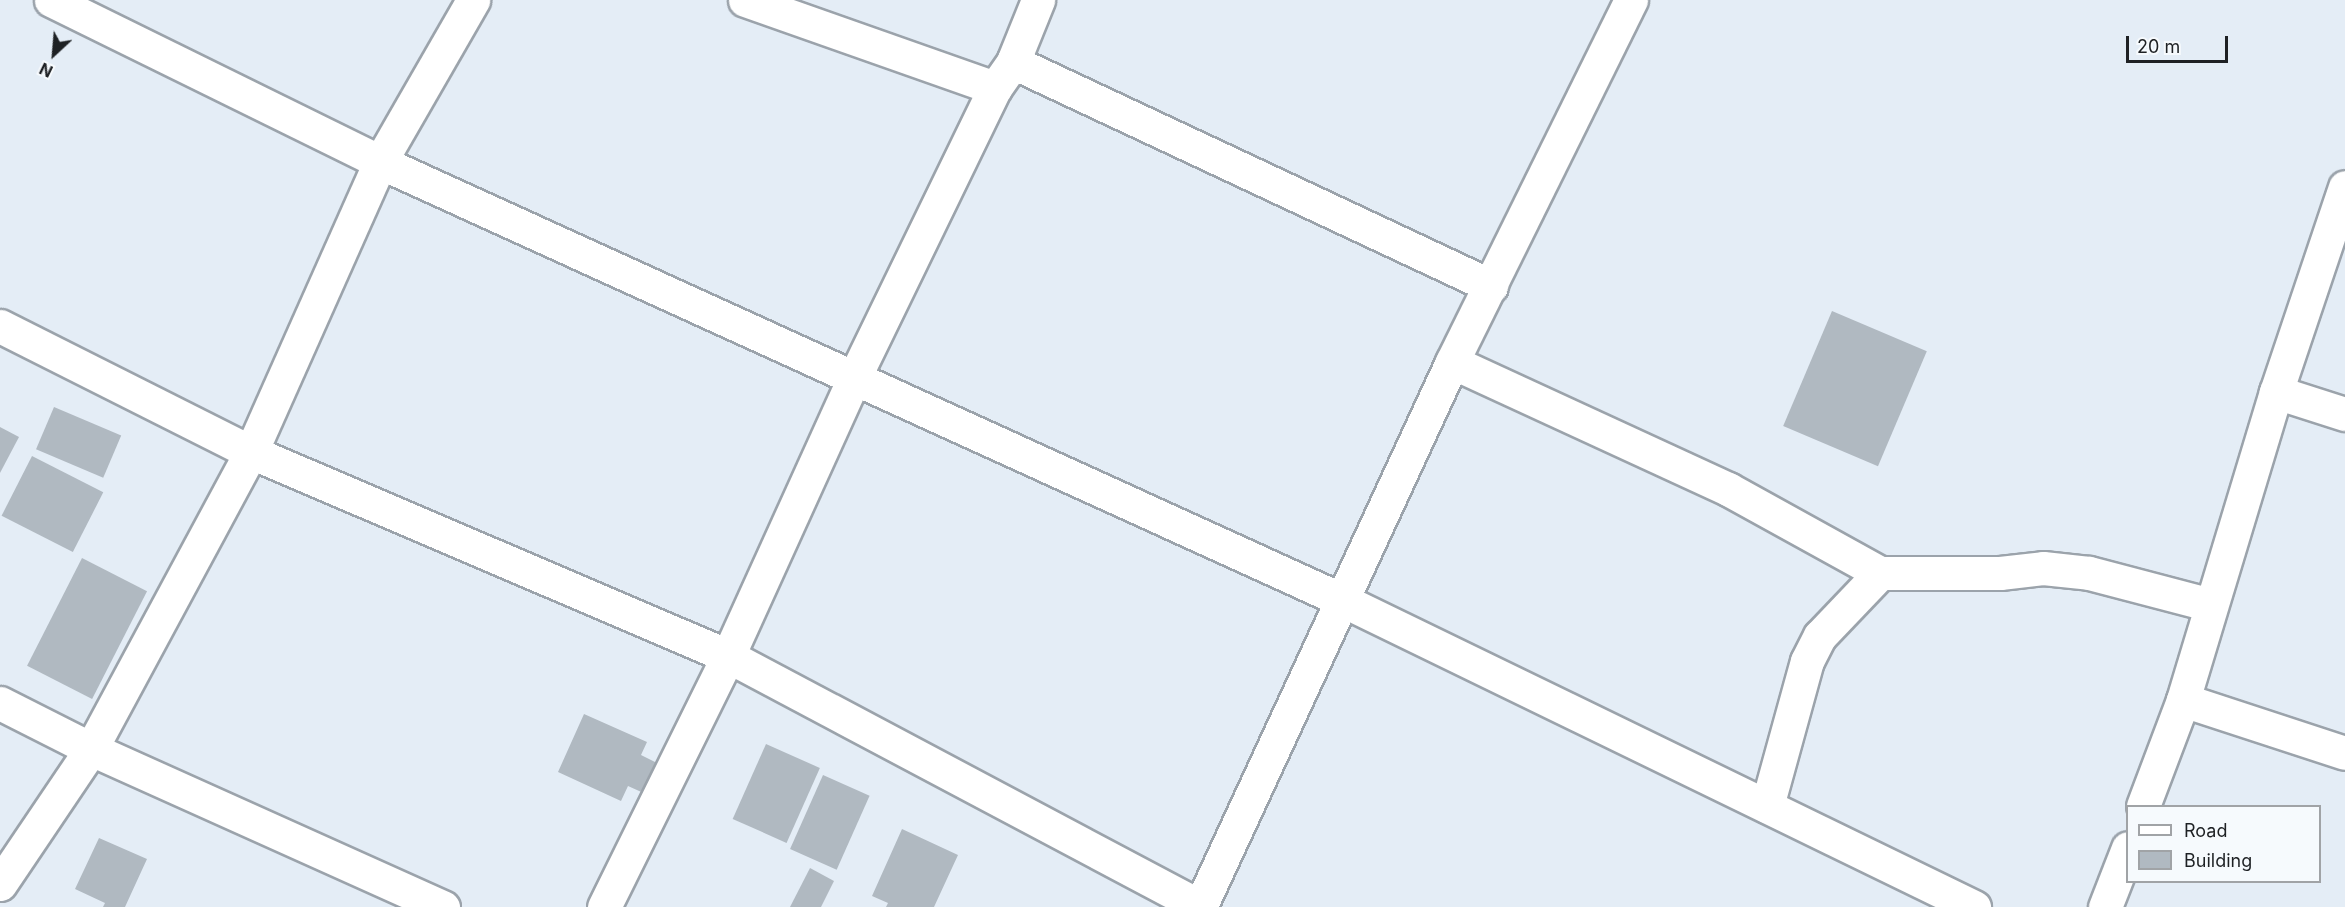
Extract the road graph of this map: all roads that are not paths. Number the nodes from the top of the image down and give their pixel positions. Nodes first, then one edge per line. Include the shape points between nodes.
1 (51, 0) edge
2 (473, 0) edge
3 (745, 0) edge
4 (1038, 0) edge
5 (1630, 0) edge
6 (1013, 62) junction
7 (995, 88) junction
8 (380, 162) junction
9 (2345, 187) edge
10 (2340, 229) edge
11 (1491, 285) junction
12 (0, 326) edge
13 (1452, 362) junction
14 (855, 376) junction
15 (2276, 392) junction
16 (2345, 414) edge
17 (251, 452) junction
18 (1880, 573) junction
19 (1340, 599) junction
20 (2211, 605) junction
21 (728, 656) junction
22 (2183, 700) junction
23 (0, 703) edge
24 (91, 749) junction
25 (2345, 753) edge
26 (2144, 805) edge
27 (1767, 806) junction
28 (2126, 851) edge
29 (0, 884) edge
30 (443, 907) edge
31 (604, 907) edge
32 (1201, 907) edge
33 (1974, 907) edge
34 (2106, 907) edge

1 - 8 street
2 - 8 street
3 - 7 street via 831,27
4 - 6 street
5 - 11 street
6 - 7 street
6 - 11 street
7 - 14 street
8 - 14 street
8 - 17 street
9 - 10 street
10 - 15 street
11 - 13 street
12 - 17 street
13 - 18 street via 1728,489
13 - 19 street
14 - 19 street
14 - 21 street
15 - 16 street
15 - 20 street
17 - 21 street
17 - 24 street
18 - 20 street via 2000,573 2043,568 2089,573
18 - 27 street via 1820,636 1807,661
19 - 27 street
19 - 32 street
20 - 22 street
21 - 31 street
21 - 32 street
22 - 25 street
22 - 26 street
23 - 24 street
24 - 29 street
24 - 30 street
27 - 33 street
28 - 34 street

